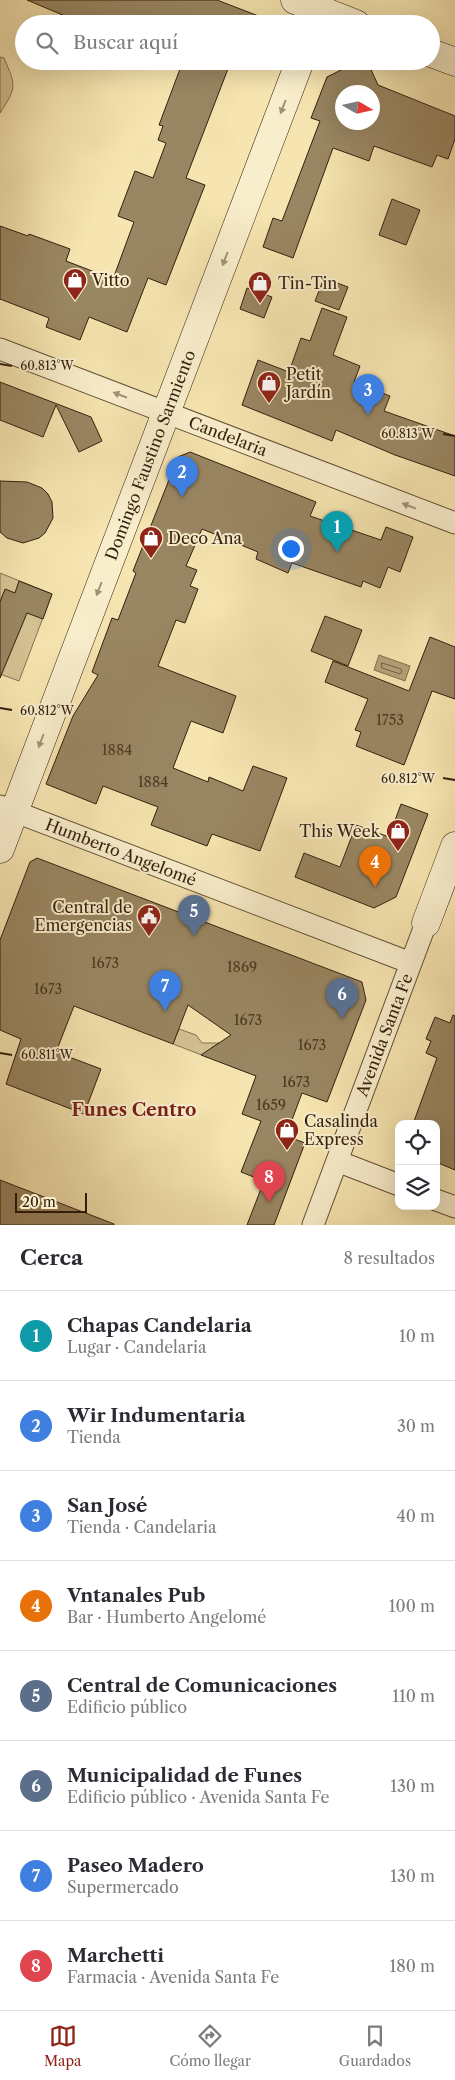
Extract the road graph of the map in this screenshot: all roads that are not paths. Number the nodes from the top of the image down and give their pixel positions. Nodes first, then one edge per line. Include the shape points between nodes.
1 (313, 8) edge
2 (332, 15) edge
3 (440, 56) edge
4 (455, 62) edge
5 (297, 70) edge
6 (0, 349) edge
7 (166, 413) junction
8 (455, 523) edge
9 (7, 808) edge
10 (455, 846) edge
11 (0, 849) edge
12 (426, 924) joint
13 (411, 964) junction
14 (337, 1161) junction
15 (395, 1183) edge
16 (440, 1201) edge
17 (455, 1207) edge
18 (313, 1225) edge

1 - 2 street
3 - 4 street
5 -> 7 street, Domingo Faustino Sarmiento
7 -> 6 street, Candelaria
8 -> 7 street, Candelaria
7 -> 9 street, Domingo Faustino Sarmiento
9 - 11 street, Domingo Faustino Sarmiento
9 - 13 street, Humberto Angelomé
10 - 12 street, Avenida Santa Fe
12 - 13 street, Avenida Santa Fe
13 - 14 street, Avenida Santa Fe
14 - 15 street
14 - 18 street, Avenida Santa Fe
16 - 17 street

